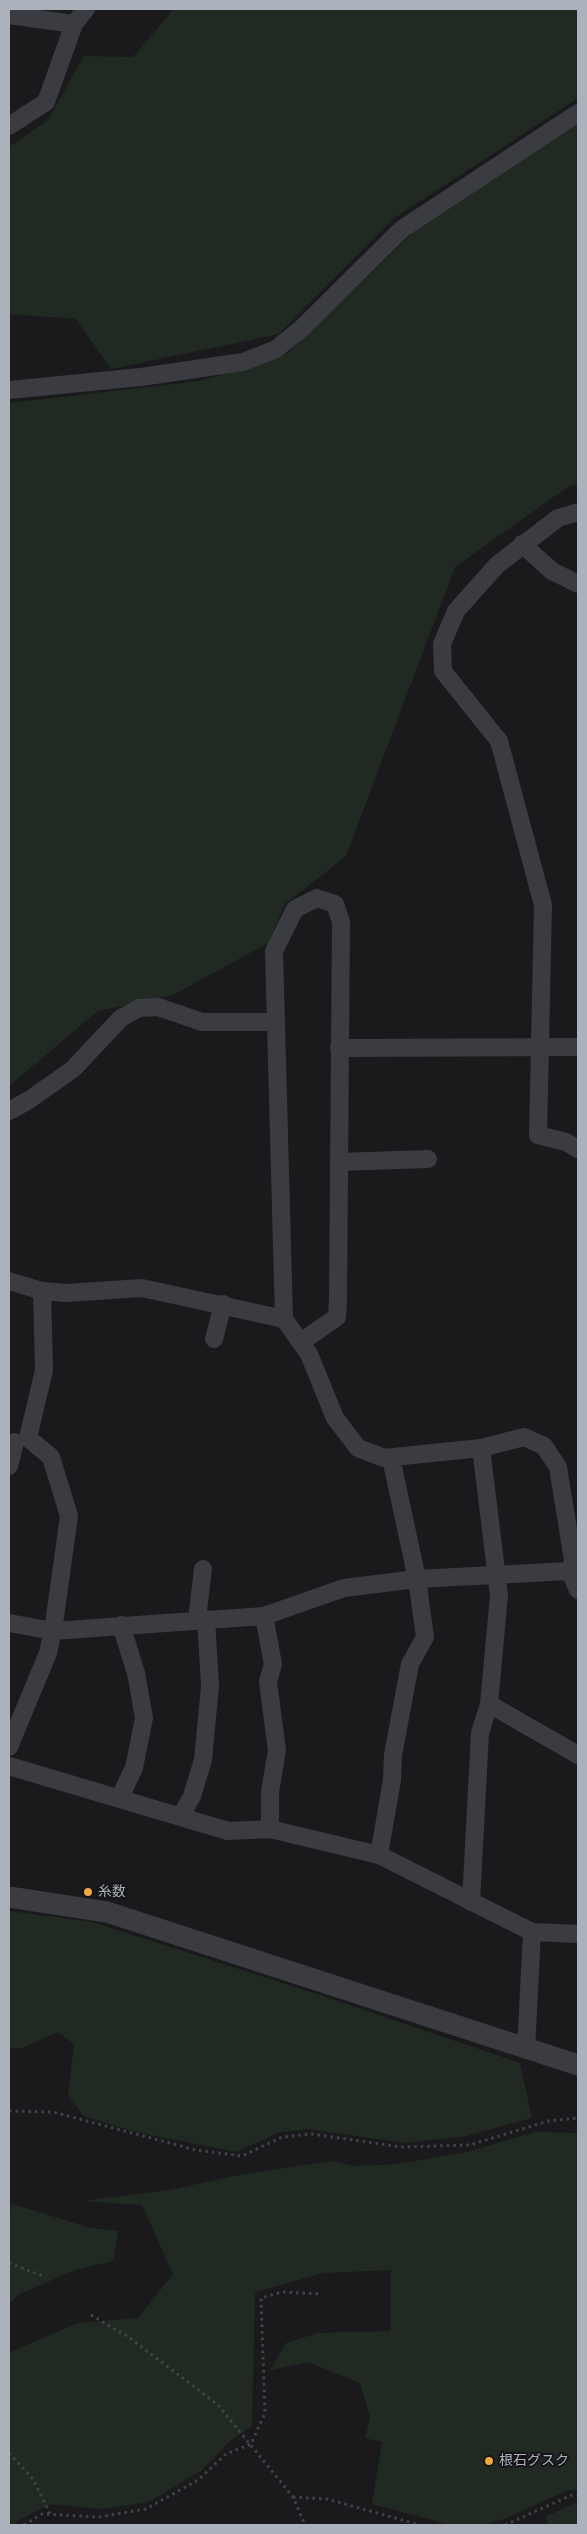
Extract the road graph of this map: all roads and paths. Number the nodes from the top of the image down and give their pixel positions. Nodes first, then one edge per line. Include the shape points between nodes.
1 (86, 9) edge
2 (9, 15) edge
3 (74, 24) junction
4 (578, 113) edge
5 (9, 126) edge
6 (9, 390) edge
7 (578, 512) edge
8 (522, 544) junction
9 (578, 584) edge
10 (276, 1022) junction
11 (541, 1047) junction
12 (578, 1047) edge
13 (340, 1048) junction
14 (9, 1111) edge
15 (578, 1149) edge
16 (428, 1159) dead end
17 (339, 1162) junction
18 (9, 1281) edge
19 (42, 1292) junction
20 (223, 1304) junction
21 (284, 1319) junction
22 (214, 1339) dead end
23 (301, 1342) junction
24 (17, 1440) edge
25 (481, 1448) junction
26 (391, 1458) junction
27 (9, 1466) edge
28 (574, 1563) edge
29 (203, 1570) dead end
30 (498, 1576) junction
31 (417, 1579) junction
32 (578, 1590) edge
33 (264, 1616) junction
34 (202, 1619) junction
35 (9, 1623) edge
36 (121, 1624) junction
37 (53, 1631) junction
38 (489, 1704) junction
39 (9, 1748) edge
40 (578, 1755) edge
41 (9, 1766) edge
42 (120, 1797) junction
43 (181, 1816) junction
44 (270, 1829) junction
45 (379, 1855) junction
46 (9, 1897) edge
47 (471, 1902) junction
48 (532, 1932) junction
49 (578, 1934) edge
50 (526, 2050) junction
51 (578, 2065) edge
52 (9, 2111) edge
53 (578, 2118) edge
54 (9, 2263) edge
55 (43, 2276) dead end
56 (321, 2294) dead end
57 (91, 2315) dead end
58 (251, 2444) junction
59 (9, 2453) edge
60 (578, 2495) edge
61 (293, 2497) junction
62 (50, 2514) junction
63 (24, 2525) edge
64 (305, 2525) edge
65 (420, 2525) edge
66 (505, 2525) edge

1 - 3 street
2 - 3 street
3 - 5 street via 46,102
4 - 6 street via 402,229 301,329 276,349 243,362 141,377
7 - 8 street via 558,518
8 - 9 street via 552,570
8 - 11 street via 497,565 456,612 442,644 443,671 500,741 543,906
10 - 13 street via 274,951 295,909 317,898 335,904 341,922
10 - 14 street via 202,1022 158,1007 139,1008 121,1018 73,1069
10 - 21 street
11 - 12 street
11 - 13 street
11 - 15 street via 538,1135 566,1142
13 - 17 street
16 - 17 street
17 - 23 street via 337,1317
18 - 19 street
19 - 20 street via 142,1288
19 - 24 street via 44,1370
20 - 21 street
20 - 22 street
21 - 23 street
23 - 26 street via 340,1425 358,1448
24 - 27 street
24 - 37 street via 50,1457 69,1516
25 - 26 street
25 - 28 street via 524,1437 544,1446 558,1467
25 - 30 street
26 - 31 street
28 - 30 street
28 - 32 street
29 - 34 street
30 - 31 street
30 - 38 street
31 - 33 street via 344,1588
31 - 45 street via 425,1637 410,1664
33 - 34 street
33 - 44 street via 273,1664 268,1682 277,1750 270,1792
34 - 36 street
34 - 43 street via 210,1686 203,1760 192,1796
35 - 37 street
36 - 37 street
36 - 42 street via 136,1673 144,1718 134,1768
37 - 39 street via 38,1680
38 - 40 street
38 - 47 street via 480,1733
41 - 42 street
42 - 43 street
43 - 44 street via 228,1831
44 - 45 street
45 - 47 street
46 - 50 street via 107,1912
47 - 48 street
48 - 49 street
48 - 50 street
50 - 51 street
52 - 53 path via 53,2112 196,2150 242,2156 282,2138 312,2134 401,2147 470,2144 548,2121
54 - 55 path
56 - 58 path via 282,2292 261,2298 265,2413
57 - 58 path via 130,2338 218,2405
58 - 61 path
58 - 62 path via 226,2454 198,2480 146,2509 99,2517
59 - 62 path via 33,2479
60 - 66 path
61 - 64 path
61 - 65 path via 327,2499
62 - 63 path via 42,2514

